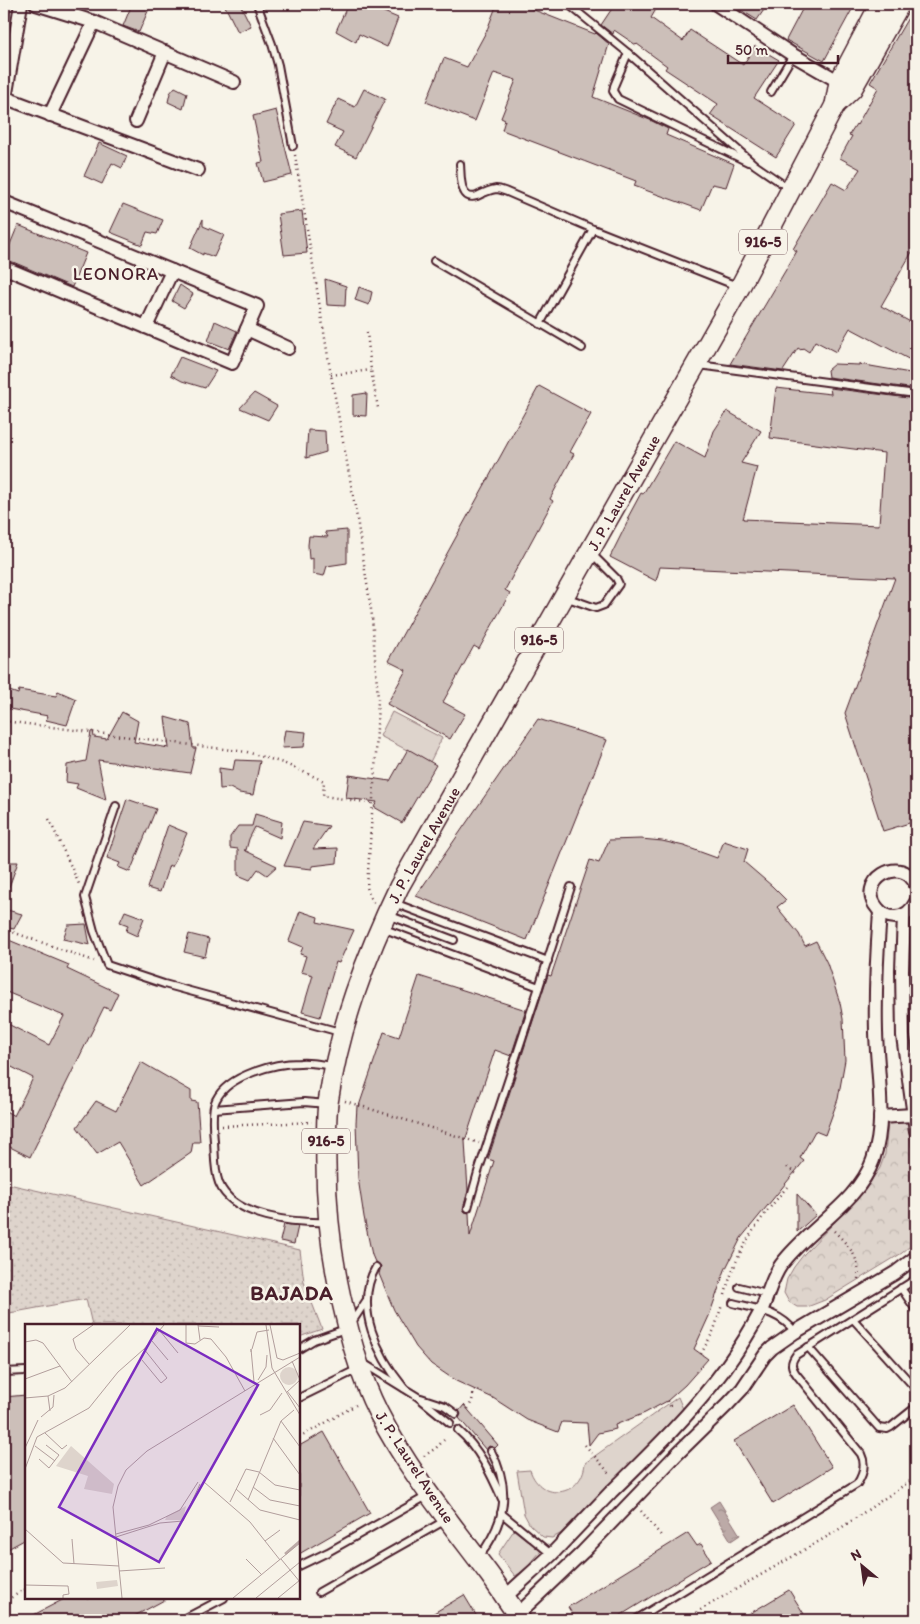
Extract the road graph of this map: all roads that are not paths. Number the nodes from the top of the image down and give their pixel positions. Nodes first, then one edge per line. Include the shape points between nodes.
1 (21, 4) edge
2 (36, 4) edge
3 (256, 4) edge
4 (568, 4) edge
5 (716, 4) edge
6 (880, 4) edge
7 (900, 4) edge
8 (94, 22) junction
9 (165, 52) junction
10 (628, 53) junction
11 (793, 55) junction
12 (234, 82) dead end
13 (846, 85) junction
14 (771, 92) dead end
15 (4, 101) edge
16 (50, 115) junction
17 (136, 121) dead end
18 (293, 146) road end
19 (460, 164) dead end
20 (755, 165) junction
21 (198, 170) dead end
22 (791, 189) junction
23 (4, 202) edge
24 (593, 230) junction
25 (434, 261) dead end
26 (10, 270) dead end
27 (172, 271) junction
28 (740, 287) junction
29 (540, 324) junction
30 (146, 327) junction
31 (247, 330) junction
32 (288, 348) dead end
33 (582, 348) dead end
34 (695, 364) junction
35 (916, 394) edge
36 (589, 552) junction
37 (564, 597) junction
38 (116, 806) dead end
39 (914, 878) edge
40 (572, 887) dead end
41 (916, 902) edge
42 (880, 912) junction
43 (386, 914) junction
44 (904, 915) junction
45 (454, 940) dead end
46 (548, 961) junction
47 (539, 987) junction
48 (344, 1033) junction
49 (335, 1067) junction
50 (214, 1109) junction
51 (332, 1111) junction
52 (913, 1115) junction
53 (880, 1117) junction
54 (916, 1131) edge
55 (468, 1208) dead end
56 (329, 1222) junction
57 (916, 1257) edge
58 (376, 1267) dead end
59 (916, 1279) edge
60 (738, 1287) dead end
61 (901, 1288) junction
62 (767, 1294) junction
63 (366, 1301) junction
64 (733, 1303) dead end
65 (761, 1310) junction
66 (916, 1310) edge
67 (853, 1319) junction
68 (348, 1328) junction
69 (795, 1332) junction
70 (808, 1347) junction
71 (300, 1348) edge
72 (359, 1364) junction
73 (25, 1371) edge
74 (4, 1372) edge
75 (404, 1388) junction
76 (916, 1388) edge
77 (418, 1396) junction
78 (300, 1397) edge
79 (916, 1407) edge
80 (456, 1414) dead end
81 (450, 1423) dead end
82 (458, 1430) dead end
83 (491, 1451) dead end
84 (430, 1495) junction
85 (502, 1500) junction
86 (501, 1513) junction
87 (448, 1520) junction
88 (551, 1554) junction
89 (477, 1559) junction
90 (300, 1566) edge
91 (319, 1592) dead end
92 (505, 1597) junction
93 (222, 1599) edge
94 (519, 1618) edge
95 (182, 1620) edge
96 (635, 1620) edge

1 - 15 street
2 - 8 street
3 - 18 lane via 278,65
4 - 10 lane
5 - 11 street
6 - 13 main road, J. P. Laurel Avenue / 916-5
7 - 13 main road, J. P. Laurel Avenue / 916-5
8 - 9 street
8 - 16 street
9 - 12 street
9 - 17 street
10 - 20 lane
10 - 20 lane via 614,86 618,99
11 - 13 street
11 - 14 lane
13 - 22 main road, J. P. Laurel Avenue / 916-5
15 - 16 street
16 - 21 street
19 - 24 lane via 461,186 468,196 497,189
20 - 22 lane
22 - 28 main road, J. P. Laurel Avenue / 916-5
23 - 27 street
24 - 28 lane
24 - 29 lane
25 - 29 lane
26 - 30 street
27 - 30 street
27 - 31 street via 257,306
28 - 34 main road, J. P. Laurel Avenue / 916-5
29 - 33 lane
30 - 31 street via 232,363
31 - 32 street
34 - 35 lane
34 - 36 main road, J. P. Laurel Avenue / 916-5
36 - 37 main road, J. P. Laurel Avenue / 916-5
36 - 37 lane via 619,584 604,605 596,608
37 - 43 main road, J. P. Laurel Avenue / 916-5
38 - 48 lane via 85,897 107,965
39 - 42 street via 897,870 878,877 872,895
40 - 46 lane
41 - 44 street
42 - 44 street via 887,916
42 - 53 street via 876,968
43 - 45 lane
43 - 46 lane
43 - 47 lane
43 - 48 main road, J. P. Laurel Avenue / 916-5 via 357,985
44 - 52 street via 903,1036
46 - 47 lane
47 - 55 lane
48 - 49 main road, J. P. Laurel Avenue / 916-5
49 - 50 lane via 313,1063 285,1064 252,1073 227,1085 215,1100
49 - 51 main road, J. P. Laurel Avenue / 916-5
50 - 51 lane via 304,1102
50 - 56 lane via 215,1165 227,1195 259,1214 305,1223
51 - 56 main road, J. P. Laurel Avenue / 916-5 via 325,1185
52 - 53 street
52 - 54 street
53 - 62 street via 873,1160 864,1178 793,1251 780,1267
56 - 68 main road, J. P. Laurel Avenue / 916-5 via 332,1255
57 - 69 street via 895,1273
58 - 63 lane via 368,1282
59 - 61 lane
60 - 62 lane
61 - 66 lane
61 - 67 lane
62 - 65 street
63 - 68 lane
63 - 75 lane via 378,1346 391,1372
64 - 65 lane
65 - 69 lane via 779,1316
65 - 88 street via 746,1337 698,1403
67 - 70 lane
67 - 76 lane
68 - 71 lane
68 - 72 main road, J. P. Laurel Avenue / 916-5
69 - 94 street via 765,1355 742,1389
70 - 79 lane via 879,1428 891,1427
70 - 96 lane via 796,1354 791,1365 864,1459 857,1484
72 - 75 lane
72 - 78 lane
72 - 84 main road, J. P. Laurel Avenue / 916-5 via 386,1426
73 - 74 lane
75 - 77 lane
77 - 80 lane via 445,1406
77 - 81 lane
82 - 85 lane via 477,1451
83 - 85 lane via 502,1477
84 - 87 main road, J. P. Laurel Avenue / 916-5
84 - 90 lane
85 - 86 lane
86 - 88 lane
86 - 89 lane via 493,1537
87 - 89 main road, J. P. Laurel Avenue / 916-5
87 - 91 lane
88 - 92 street
89 - 92 main road, J. P. Laurel Avenue / 916-5
92 - 94 main road, J. P. Laurel Avenue / 916-5
93 - 95 lane

